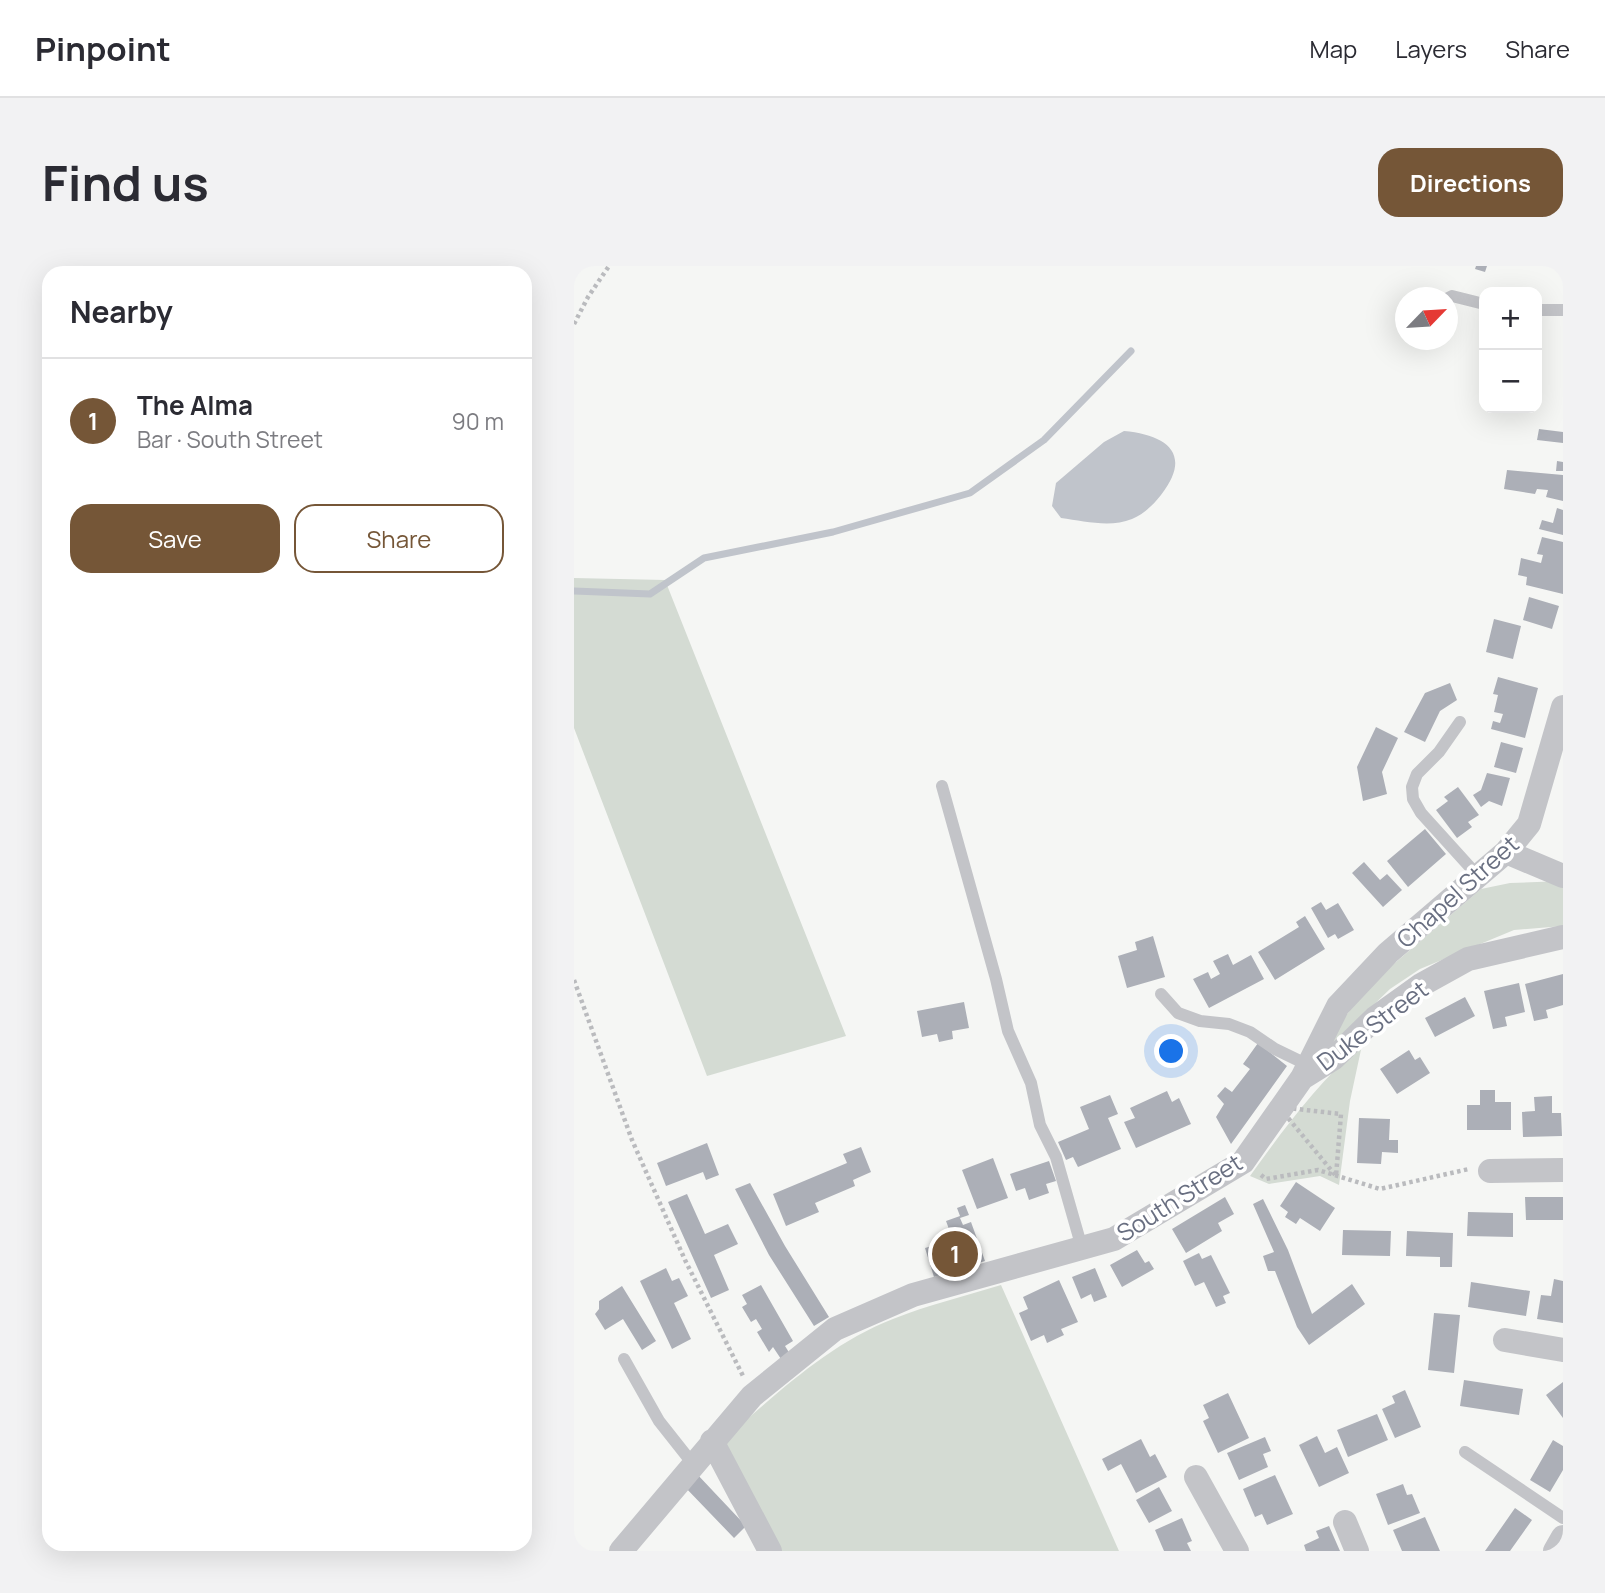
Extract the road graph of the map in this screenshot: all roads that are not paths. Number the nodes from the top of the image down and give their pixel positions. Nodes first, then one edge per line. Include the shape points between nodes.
1 (1458, 298) edge
2 (1479, 303) edge
3 (1542, 310) edge
4 (1563, 310) edge
5 (1563, 708) edge
6 (1460, 722) dead end
7 (1557, 750) edge
8 (942, 786) dead end
9 (1506, 852) junction
10 (1478, 876) junction
11 (1563, 876) edge
12 (1563, 937) edge
13 (1388, 953) joint
14 (1161, 994) dead end
15 (1305, 1071) junction
16 (1563, 1170) edge
17 (1490, 1171) road end
18 (1082, 1248) junction
19 (1505, 1340) dead end
20 (1563, 1350) edge
21 (624, 1359) dead end
22 (712, 1441) junction
23 (1465, 1452) dead end
24 (693, 1464) junction
25 (1196, 1477) dead end
26 (1563, 1518) edge
27 (1345, 1522) dead end
28 (1563, 1537) edge
29 (621, 1551) edge
30 (771, 1551) edge
31 (1237, 1551) edge
32 (1357, 1551) edge
33 (1555, 1551) edge

1 - 2 lane
3 - 4 lane
5 - 7 street, Chapel Street
6 - 10 lane via 1418,775 1412,787 1413,800
7 - 9 street, Chapel Street via 1529,824
8 - 18 lane via 1008,1031 1031,1083 1040,1125 1059,1165
9 - 10 street, Chapel Street
9 - 11 street
10 - 13 street, Chapel Street
12 - 15 street, Duke Street via 1505,949 1456,966 1376,1018 1334,1058
13 - 15 street, South Street via 1338,1006
14 - 15 lane via 1178,1013 1250,1032
15 - 18 street, South Street via 1243,1163 1114,1239
16 - 17 street
18 - 22 street, South Street via 913,1295 835,1329 752,1395
19 - 20 street
21 - 24 lane via 659,1421
22 - 24 street, South Street
22 - 30 street
23 - 26 lane
24 - 29 street, South Street
25 - 31 street
27 - 32 street
28 - 33 street

